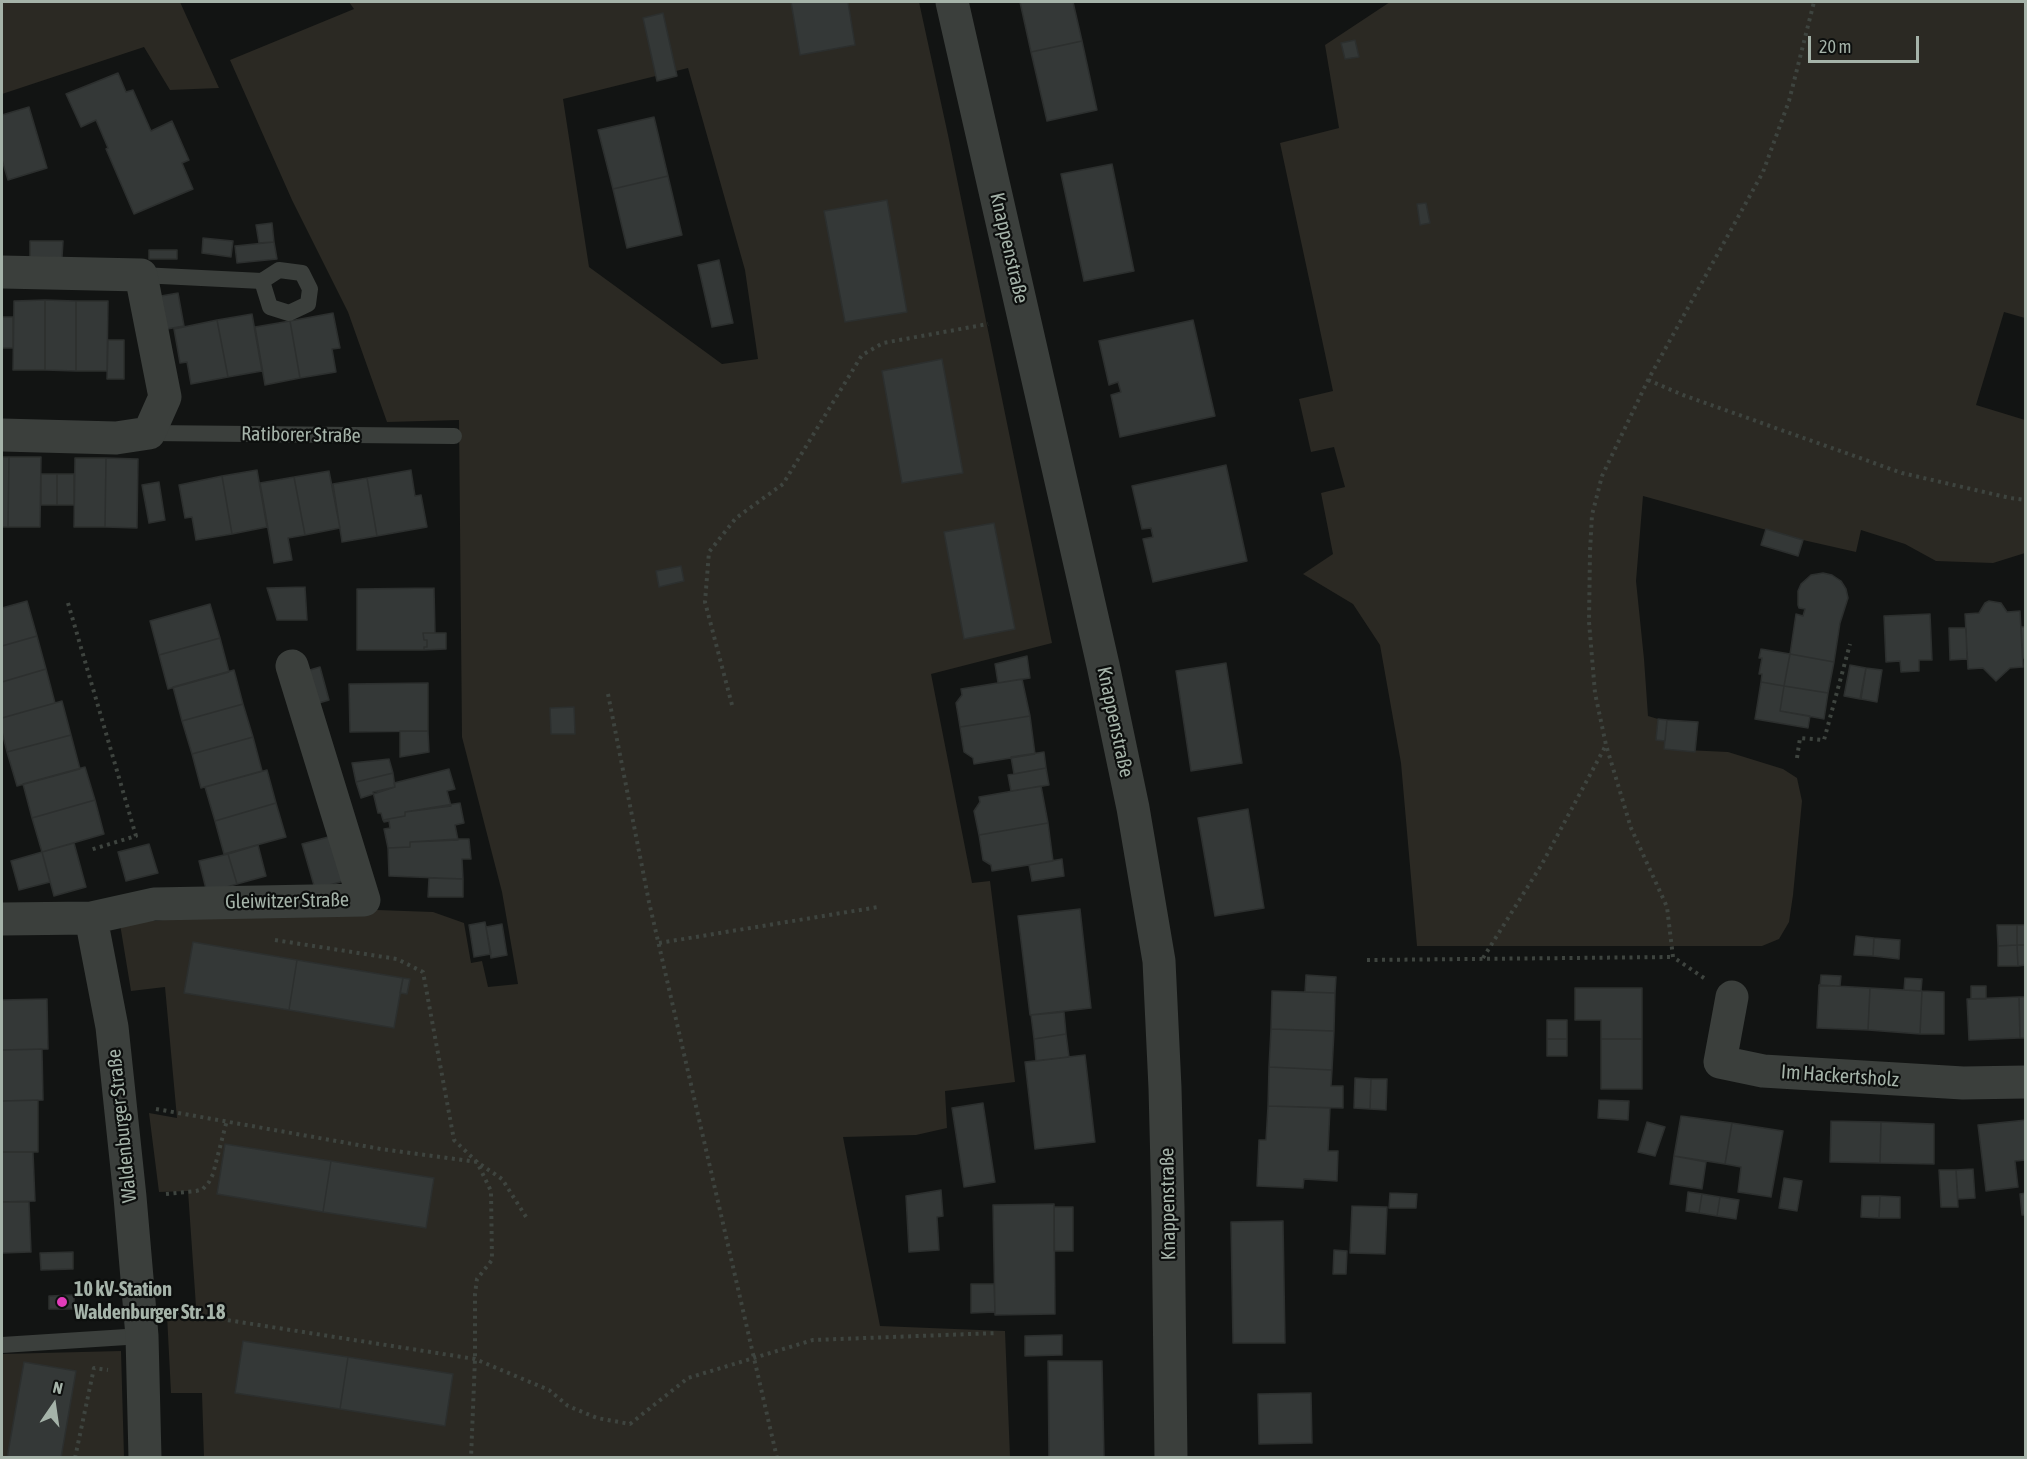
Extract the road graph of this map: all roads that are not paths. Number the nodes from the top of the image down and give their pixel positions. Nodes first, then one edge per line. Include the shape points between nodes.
1 (952, 2) edge
2 (2, 272) edge
3 (141, 275) junction
4 (262, 281) dead end
5 (149, 433) junction
6 (2, 435) edge
7 (453, 436) dead end
8 (291, 666) dead end
9 (91, 918) junction
10 (2, 919) edge
11 (1732, 997) road end
12 (2025, 1082) edge
13 (141, 1321) junction
14 (2, 1345) edge
15 (145, 1458) edge
16 (1171, 1458) edge

1 - 16 street, Knappenstraße via 1106,676 1159,961 1166,1088
2 - 3 street
3 - 4 lane
3 - 5 street via 165,397
5 - 6 street, Ratiborer Straße via 116,438
5 - 7 lane, Ratiborer Straße
8 - 9 street, Gleiwitzer Straße via 364,900 154,904
9 - 10 street, Gleiwitzer Straße
9 - 13 street, Waldenburger Straße via 112,1027
11 - 12 street, Im Hackertsholz via 1720,1062 1763,1071 1963,1083
13 - 14 lane
13 - 15 street, Waldenburger Straße

